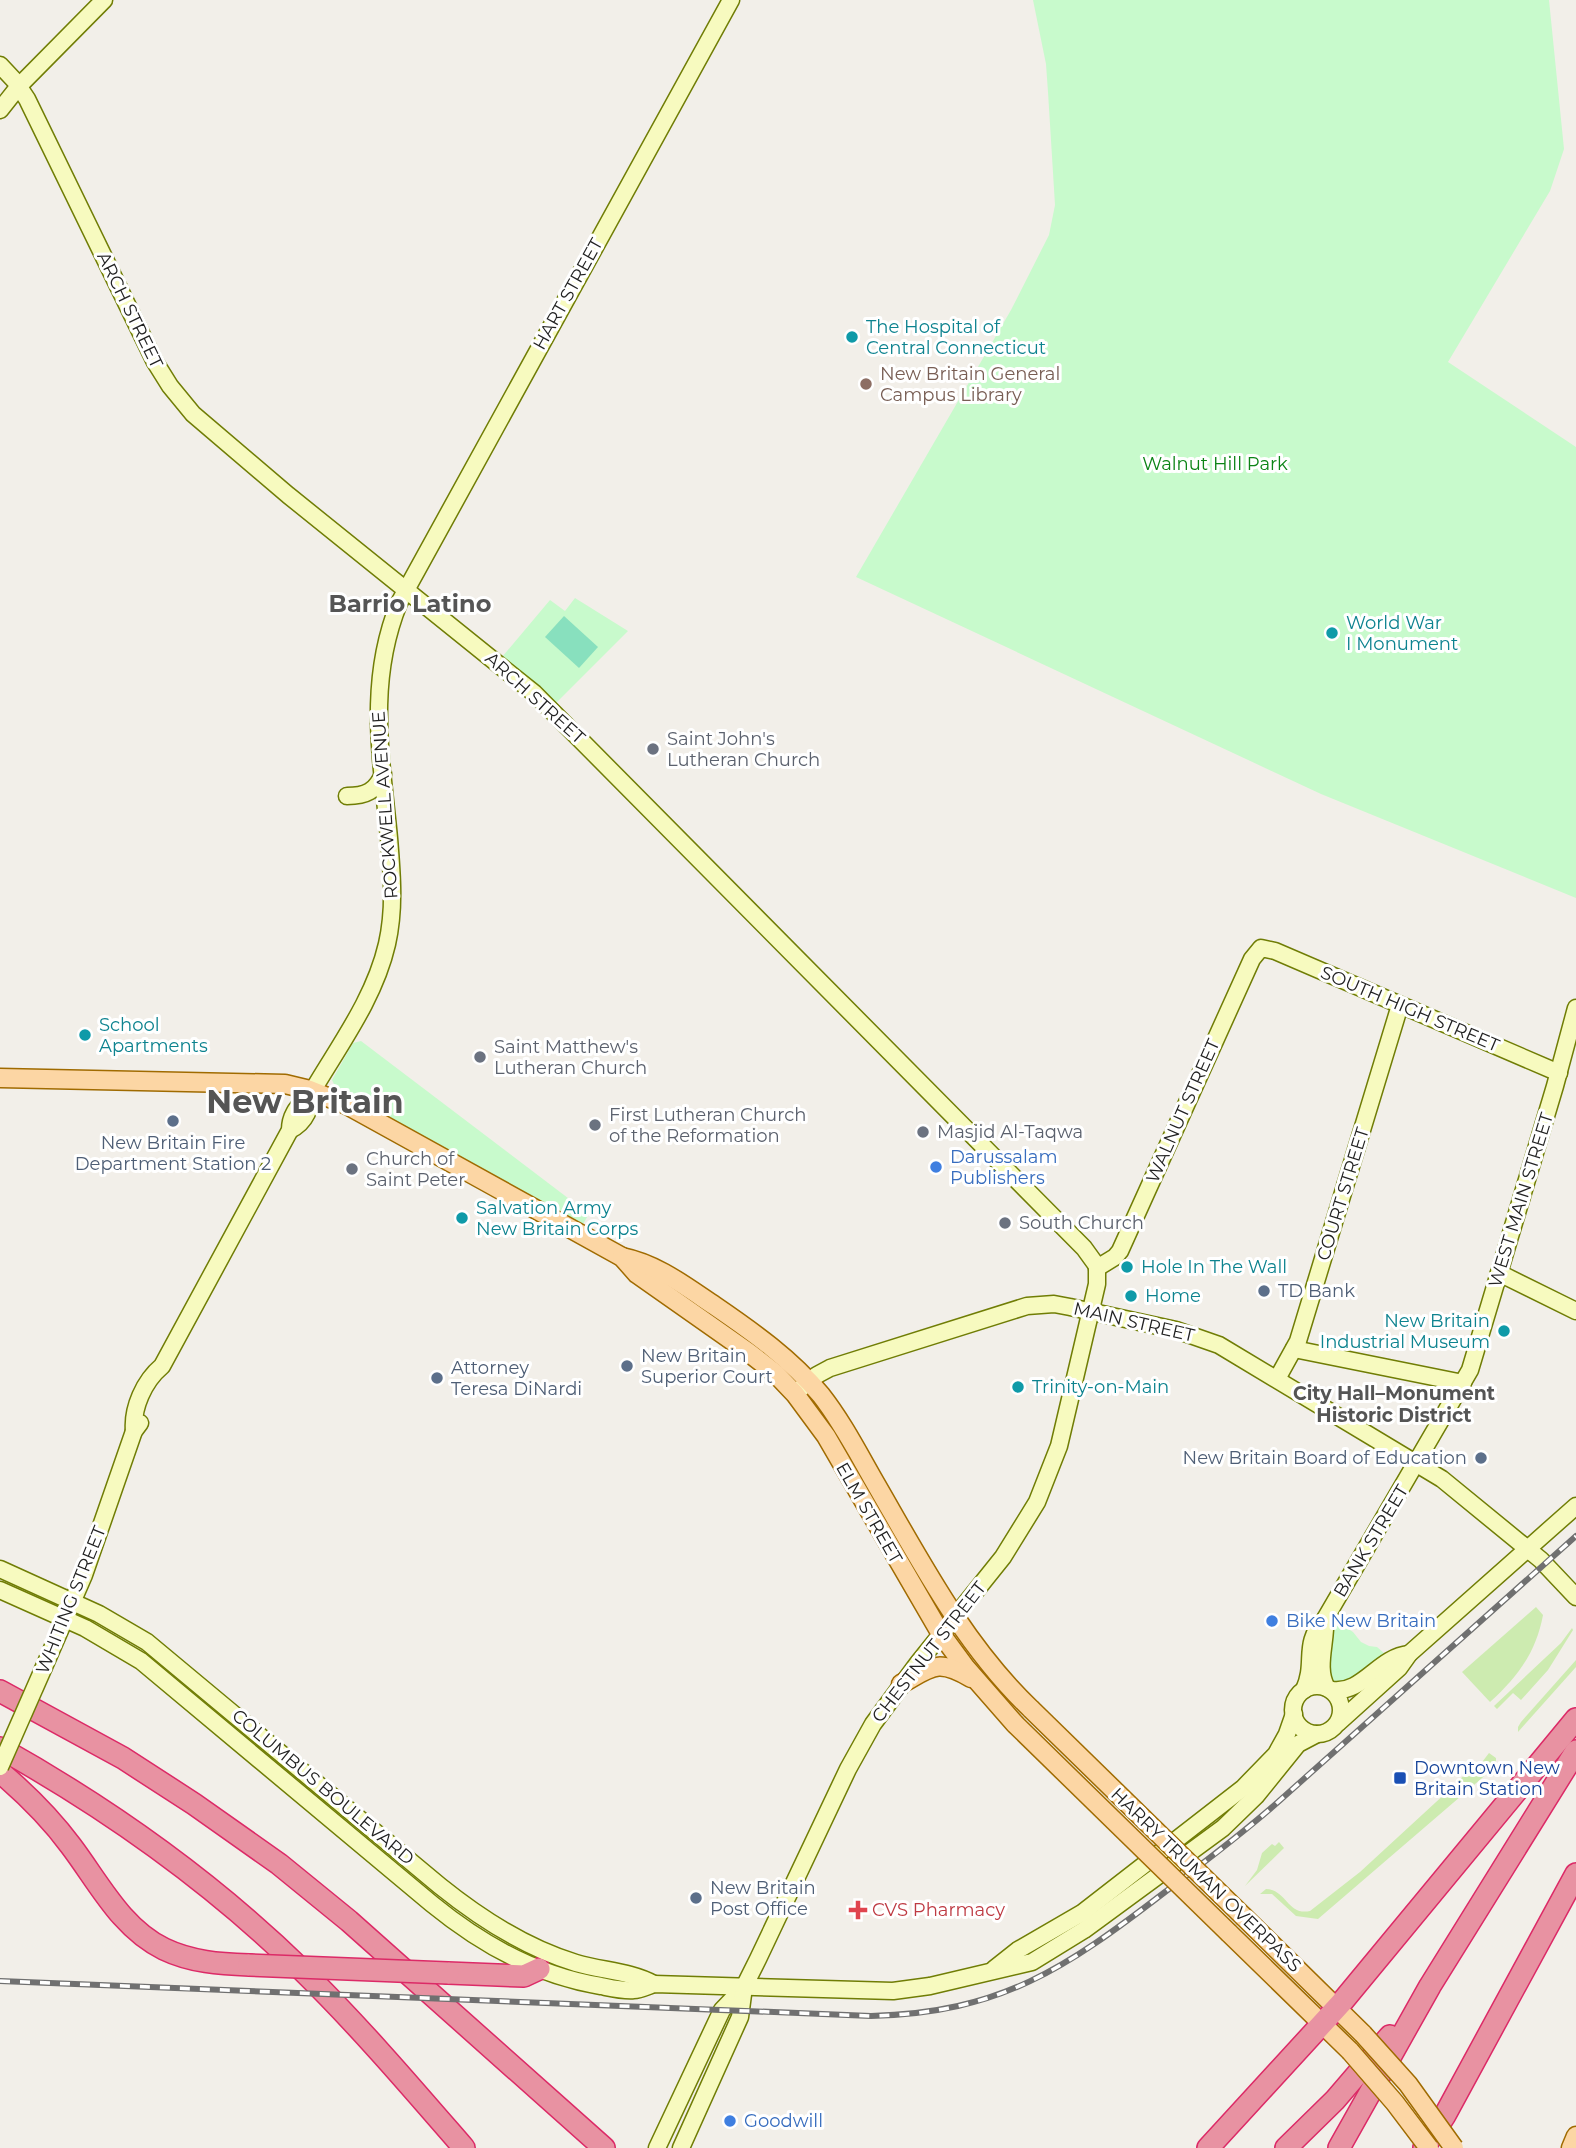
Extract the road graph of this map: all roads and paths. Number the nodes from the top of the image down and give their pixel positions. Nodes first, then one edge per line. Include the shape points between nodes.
1 (104, 0) edge
2 (731, 0) edge
3 (0, 65) edge
4 (19, 86) junction
5 (0, 110) edge
6 (406, 589) junction
7 (383, 774) junction
8 (347, 796) dead end
9 (1261, 948) joint
10 (1400, 1005) junction
11 (1576, 1008) edge
12 (1570, 1056) edge
13 (1559, 1073) junction
14 (0, 1078) edge
15 (313, 1091) junction
16 (1097, 1268) junction
17 (1499, 1273) junction
18 (1090, 1311) junction
19 (1576, 1311) edge
20 (749, 1341) junction
21 (1294, 1349) junction
22 (1277, 1379) junction
23 (808, 1381) junction
24 (1463, 1383) junction
25 (795, 1394) junction
26 (836, 1455) junction
27 (1417, 1462) junction
28 (868, 1471) junction
29 (1576, 1506) edge
30 (1528, 1549) junction
31 (0, 1569) edge
32 (0, 1590) edge
33 (1576, 1597) edge
34 (73, 1602) junction
35 (955, 1617) junction
36 (66, 1619) junction
37 (1325, 1619) junction
38 (941, 1634) junction
39 (1409, 1654) junction
40 (977, 1682) junction
41 (901, 1684) junction
42 (1329, 1689) junction
43 (1304, 1690) junction
44 (0, 1691) edge
45 (1294, 1714) junction
46 (1576, 1719) edge
47 (1338, 1723) junction
48 (1317, 1734) junction
49 (0, 1748) edge
50 (1576, 1751) edge
51 (0, 1770) edge
52 (1194, 1826) junction
53 (1212, 1837) junction
54 (1576, 1874) edge
55 (544, 1961) junction
56 (991, 1972) junction
57 (1430, 1986) junction
58 (744, 1987) junction
59 (1329, 2016) junction
60 (1576, 2136) edge
61 (658, 2146) edge
62 (464, 2148) edge
63 (604, 2148) edge
64 (681, 2148) edge
65 (1208, 2148) edge
66 (1286, 2148) edge
67 (1339, 2148) edge
68 (1429, 2148) edge
69 (1454, 2148) edge
70 (1571, 2148) edge

1 - 4 street
2 - 6 street, HART STREET
3 - 4 street, ARCH STREET
4 - 5 street
4 - 6 street, ARCH STREET via 155,362 179,398 224,442
6 - 7 street, ROCKWELL AVENUE via 387,638 380,675
6 - 16 street, ARCH STREET via 534,693 1068,1231
7 - 8 street via 370,793
7 - 15 street, ROCKWELL AVENUE via 393,887 387,946 370,994
9 - 10 street, SOUTH HIGH STREET
9 - 16 street, WALNUT STREET via 1120,1251
10 - 13 street, SOUTH HIGH STREET
10 - 21 street, COURT STREET
11 - 12 street, WEST MAIN STREET
12 - 13 street, WEST MAIN STREET
13 - 17 street, WEST MAIN STREET
14 - 15 main road via 251,1082
15 - 20 main road via 622,1256 644,1261 652,1275
15 - 34 street, WHITING STREET via 296,1108 290,1130 162,1366 151,1374
16 - 18 street
17 - 19 street
17 - 24 street, WEST MAIN STREET
18 - 22 street, MAIN STREET via 1202,1338
18 - 23 street, MAIN STREET via 1054,1304 1019,1307 830,1368
18 - 35 street, CHESTNUT STREET via 1044,1487 1010,1548
20 - 23 main road, ELM STREET via 782,1356
20 - 25 main road, ELM STREET
21 - 22 street, COURT STREET
21 - 24 street
22 - 27 street, MAIN STREET
23 - 25 street, MAIN STREET
23 - 28 main road, ELM STREET via 833,1412
24 - 27 street, WEST MAIN STREET
25 - 26 main road, ELM STREET
26 - 28 main road via 850,1458
26 - 38 main road, ELM STREET
27 - 30 street, MAIN STREET
27 - 37 street, BANK STREET
28 - 35 main road, ELM STREET
29 - 30 street
30 - 33 street, MAIN STREET
30 - 39 street
31 - 34 street, COLUMBUS BOULEVARD
32 - 36 street, COLUMBUS BOULEVARD
34 - 36 street, WHITING STREET
34 - 55 street, COLUMBUS BOULEVARD via 152,1646 467,1908
35 - 38 street, CHESTNUT STREET
35 - 59 main road, HARRY TRUMAN OVERPASS, bridge via 1031,1709 1244,1917
36 - 51 street, WHITING STREET, bridge
36 - 55 street, COLUMBUS BOULEVARD via 118,1646 160,1676 462,1927 493,1947
37 - 42 street, BANK STREET via 1322,1667
37 - 43 street, BANK STREET via 1313,1635
38 - 40 main road, HARRY TRUMAN OVERPASS
38 - 41 street, CHESTNUT STREET
39 - 42 street via 1394,1658 1352,1688
39 - 47 street
40 - 41 main road via 942,1665
40 - 59 main road, HARRY TRUMAN OVERPASS, bridge via 1229,1933
41 - 58 street, CHESTNUT STREET via 854,1757
42 - 43 street via 1314,1686
42 - 47 street via 1341,1704
43 - 45 street via 1296,1700
44 - 63 highway via 132,1763 286,1870
45 - 48 street via 1302,1728
45 - 52 street, COLUMBUS BOULEVARD via 1266,1768
46 - 59 highway
47 - 48 street
48 - 53 street, COLUMBUS BOULEVARD via 1298,1744 1249,1804
49 - 62 highway via 115,1819 251,1924 361,2030
50 - 57 highway
51 - 55 highway, bridge via 51,1821 117,1911 142,1936 186,1958 249,1965 524,1976
52 - 53 street
52 - 56 street, COLUMBUS BOULEVARD via 1082,1913 1018,1950
53 - 56 street, COLUMBUS BOULEVARD via 1057,1948 1032,1962
54 - 68 highway
55 - 58 street, COLUMBUS BOULEVARD via 571,1980 607,1987
56 - 58 street, COLUMBUS BOULEVARD via 893,1991
57 - 66 highway via 1335,2100
57 - 67 highway
58 - 61 street, CHESTNUT STREET via 722,2010
58 - 64 street, CHESTNUT STREET via 740,2017
59 - 65 highway
59 - 68 main road, HARRY TRUMAN OVERPASS, bridge via 1350,2051
59 - 69 main road, HARRY TRUMAN OVERPASS, bridge via 1363,2034 1408,2084
60 - 70 main road

